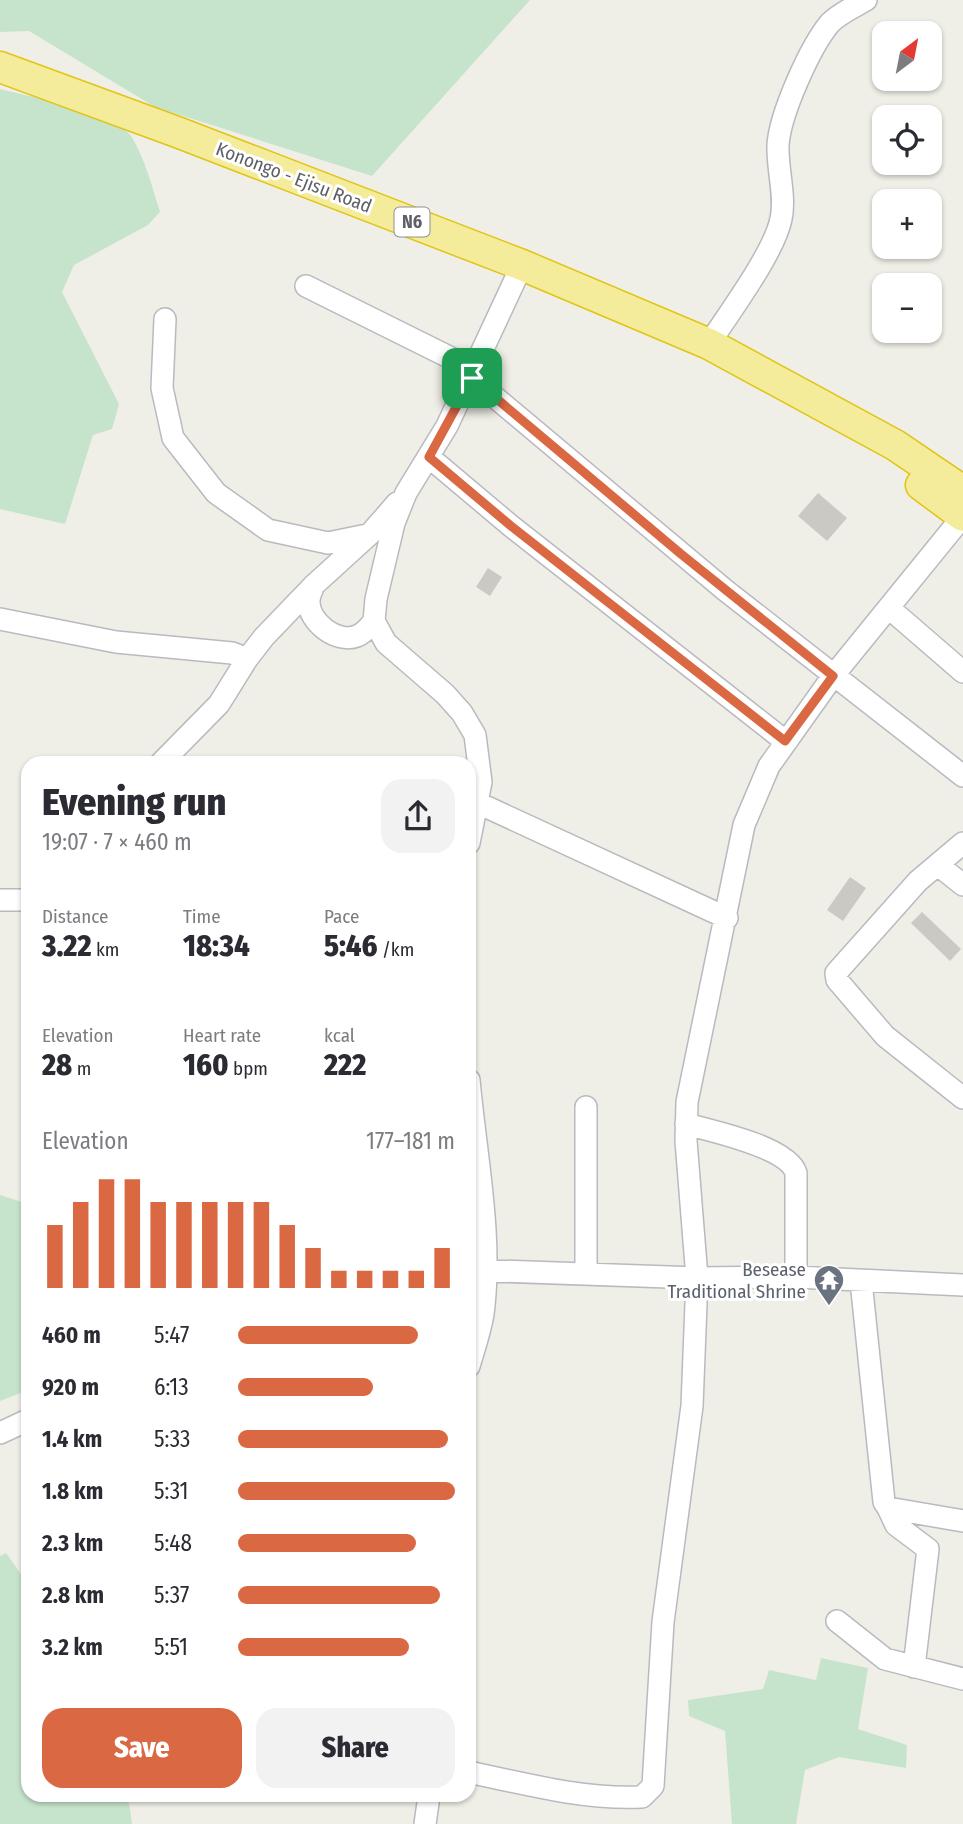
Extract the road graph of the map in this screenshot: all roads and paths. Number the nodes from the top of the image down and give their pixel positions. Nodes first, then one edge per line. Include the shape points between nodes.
1 (866, 0) edge
2 (0, 67) edge
3 (522, 265) junction
4 (306, 286) dead end
5 (165, 319) dead end
6 (709, 344) junction
7 (474, 374) junction
8 (813, 402) junction
9 (429, 457) junction
10 (963, 491) edge
11 (406, 493) junction
12 (963, 516) edge
13 (370, 534) junction
14 (314, 585) junction
15 (889, 608) junction
16 (0, 619) edge
17 (374, 621) junction
18 (247, 659) junction
19 (963, 672) edge
20 (833, 676) junction
21 (785, 741) junction
22 (168, 756) edge
23 (963, 776) edge
24 (478, 803) junction
25 (476, 812) edge
26 (963, 843) edge
27 (937, 865) junction
28 (963, 885) edge
29 (0, 900) edge
30 (21, 900) edge
31 (727, 918) junction
32 (963, 1098) edge
33 (586, 1107) dead end
34 (686, 1124) junction
35 (476, 1144) edge
36 (477, 1270) edge
37 (586, 1272) junction
38 (796, 1277) junction
39 (697, 1278) junction
40 (861, 1281) junction
41 (963, 1284) edge
42 (476, 1339) edge
43 (21, 1423) edge
44 (0, 1433) edge
45 (888, 1508) junction
46 (963, 1521) edge
47 (837, 1621) dead end
48 (914, 1668) junction
49 (963, 1679) edge
50 (476, 1773) edge
51 (428, 1802) edge
52 (425, 1824) edge

1 - 6 street via 832,21 813,51 782,119 778,229
2 - 3 highway, Konongo - Ejisu Road / N6
3 - 6 highway, Konongo - Ejisu Road / N6
3 - 7 street
4 - 7 street
5 - 13 street via 162,388 173,438 216,493 268,530 328,543
6 - 8 highway, Konongo - Ejisu Road / N6
7 - 9 street
7 - 20 street via 681,554
8 - 10 highway, Konongo - Ejisu Road / N6 via 895,445
8 - 12 highway, Konongo - Ejisu Road / N6
9 - 11 street
9 - 21 street
11 - 13 street
11 - 17 street via 394,523
12 - 15 street
13 - 14 street
14 - 17 street via 308,600 310,612 329,632 344,638 359,636
14 - 18 street
15 - 19 street
15 - 20 street
16 - 18 street via 116,642 223,652
17 - 24 street via 386,643 445,694 475,735 481,782
18 - 22 street via 219,704
20 - 21 street
20 - 23 street
21 - 31 street via 744,825
24 - 25 street
24 - 31 street
26 - 27 street
27 - 28 street
27 - 32 street via 836,973 837,980 885,1036
29 - 30 street
31 - 34 street
33 - 37 street
34 - 38 street via 749,1142 793,1165
34 - 39 street
35 - 36 street via 483,1208
36 - 37 street
36 - 42 street via 482,1316
37 - 39 street
38 - 39 street
38 - 40 street
39 - 50 street via 692,1406 663,1622 653,1786 642,1797 627,1798
40 - 41 street
40 - 45 street via 882,1494
43 - 44 street
45 - 46 street
45 - 48 street via 896,1525 928,1549
47 - 48 street via 885,1659
48 - 49 street
51 - 52 street

